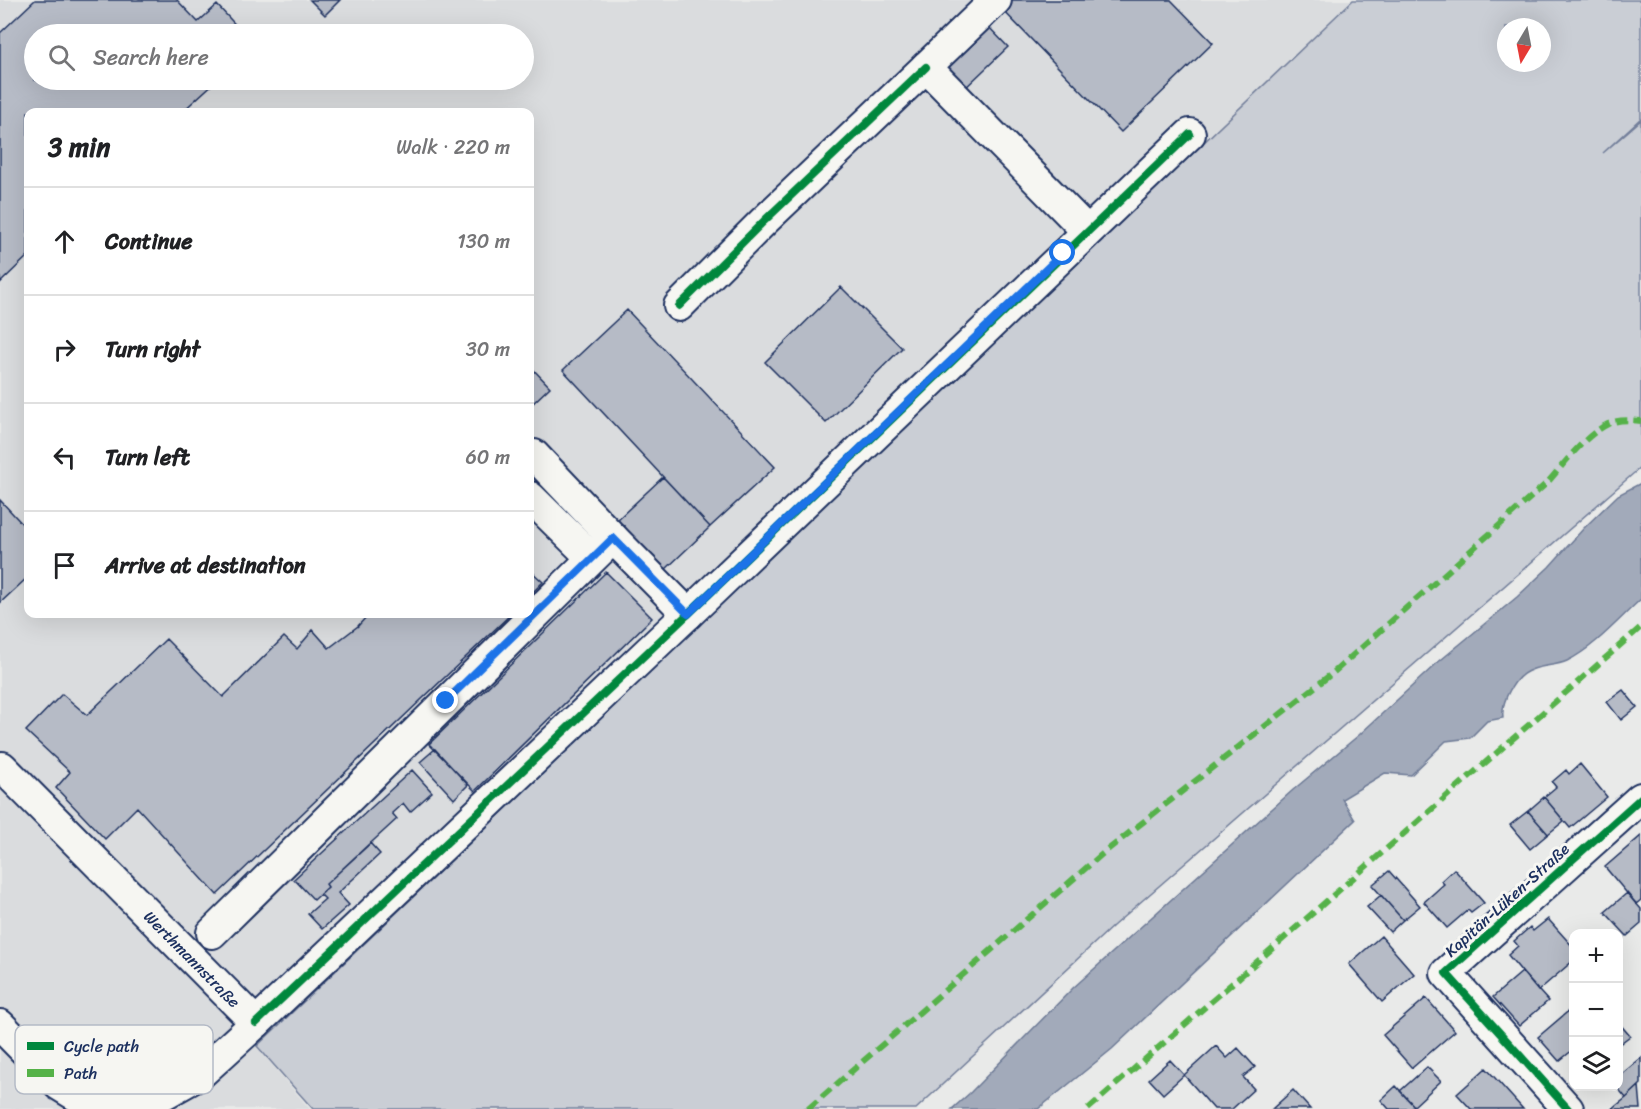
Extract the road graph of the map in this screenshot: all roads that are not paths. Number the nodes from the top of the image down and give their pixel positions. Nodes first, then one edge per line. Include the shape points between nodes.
1 (996, 0) edge
2 (926, 68) junction
3 (1190, 134) dead end
4 (1087, 231) junction
5 (678, 306) dead end
6 (534, 455) edge
7 (534, 501) edge
8 (613, 538) junction
9 (592, 558) junction
10 (688, 614) junction
11 (534, 615) edge
12 (531, 618) edge
13 (0, 769) edge
14 (1641, 798) edge
15 (212, 933) dead end
16 (256, 1023) junction
17 (0, 1025) edge
18 (15, 1040) edge
19 (213, 1062) edge
20 (74, 1094) edge
21 (164, 1094) edge
22 (100, 1109) edge
23 (1568, 1109) edge

1 - 2 street
2 - 4 street
2 - 5 street
3 - 4 street
4 - 10 street
6 - 8 street
7 - 9 street
8 - 9 street
8 - 10 street
9 - 11 street
10 - 16 street
12 - 15 street
13 - 16 street, Werthmannstraße
14 - 23 street, Kapitän-Lüken-Straße via 1446,973
16 - 19 street
17 - 18 street
20 - 22 street
21 - 22 street

